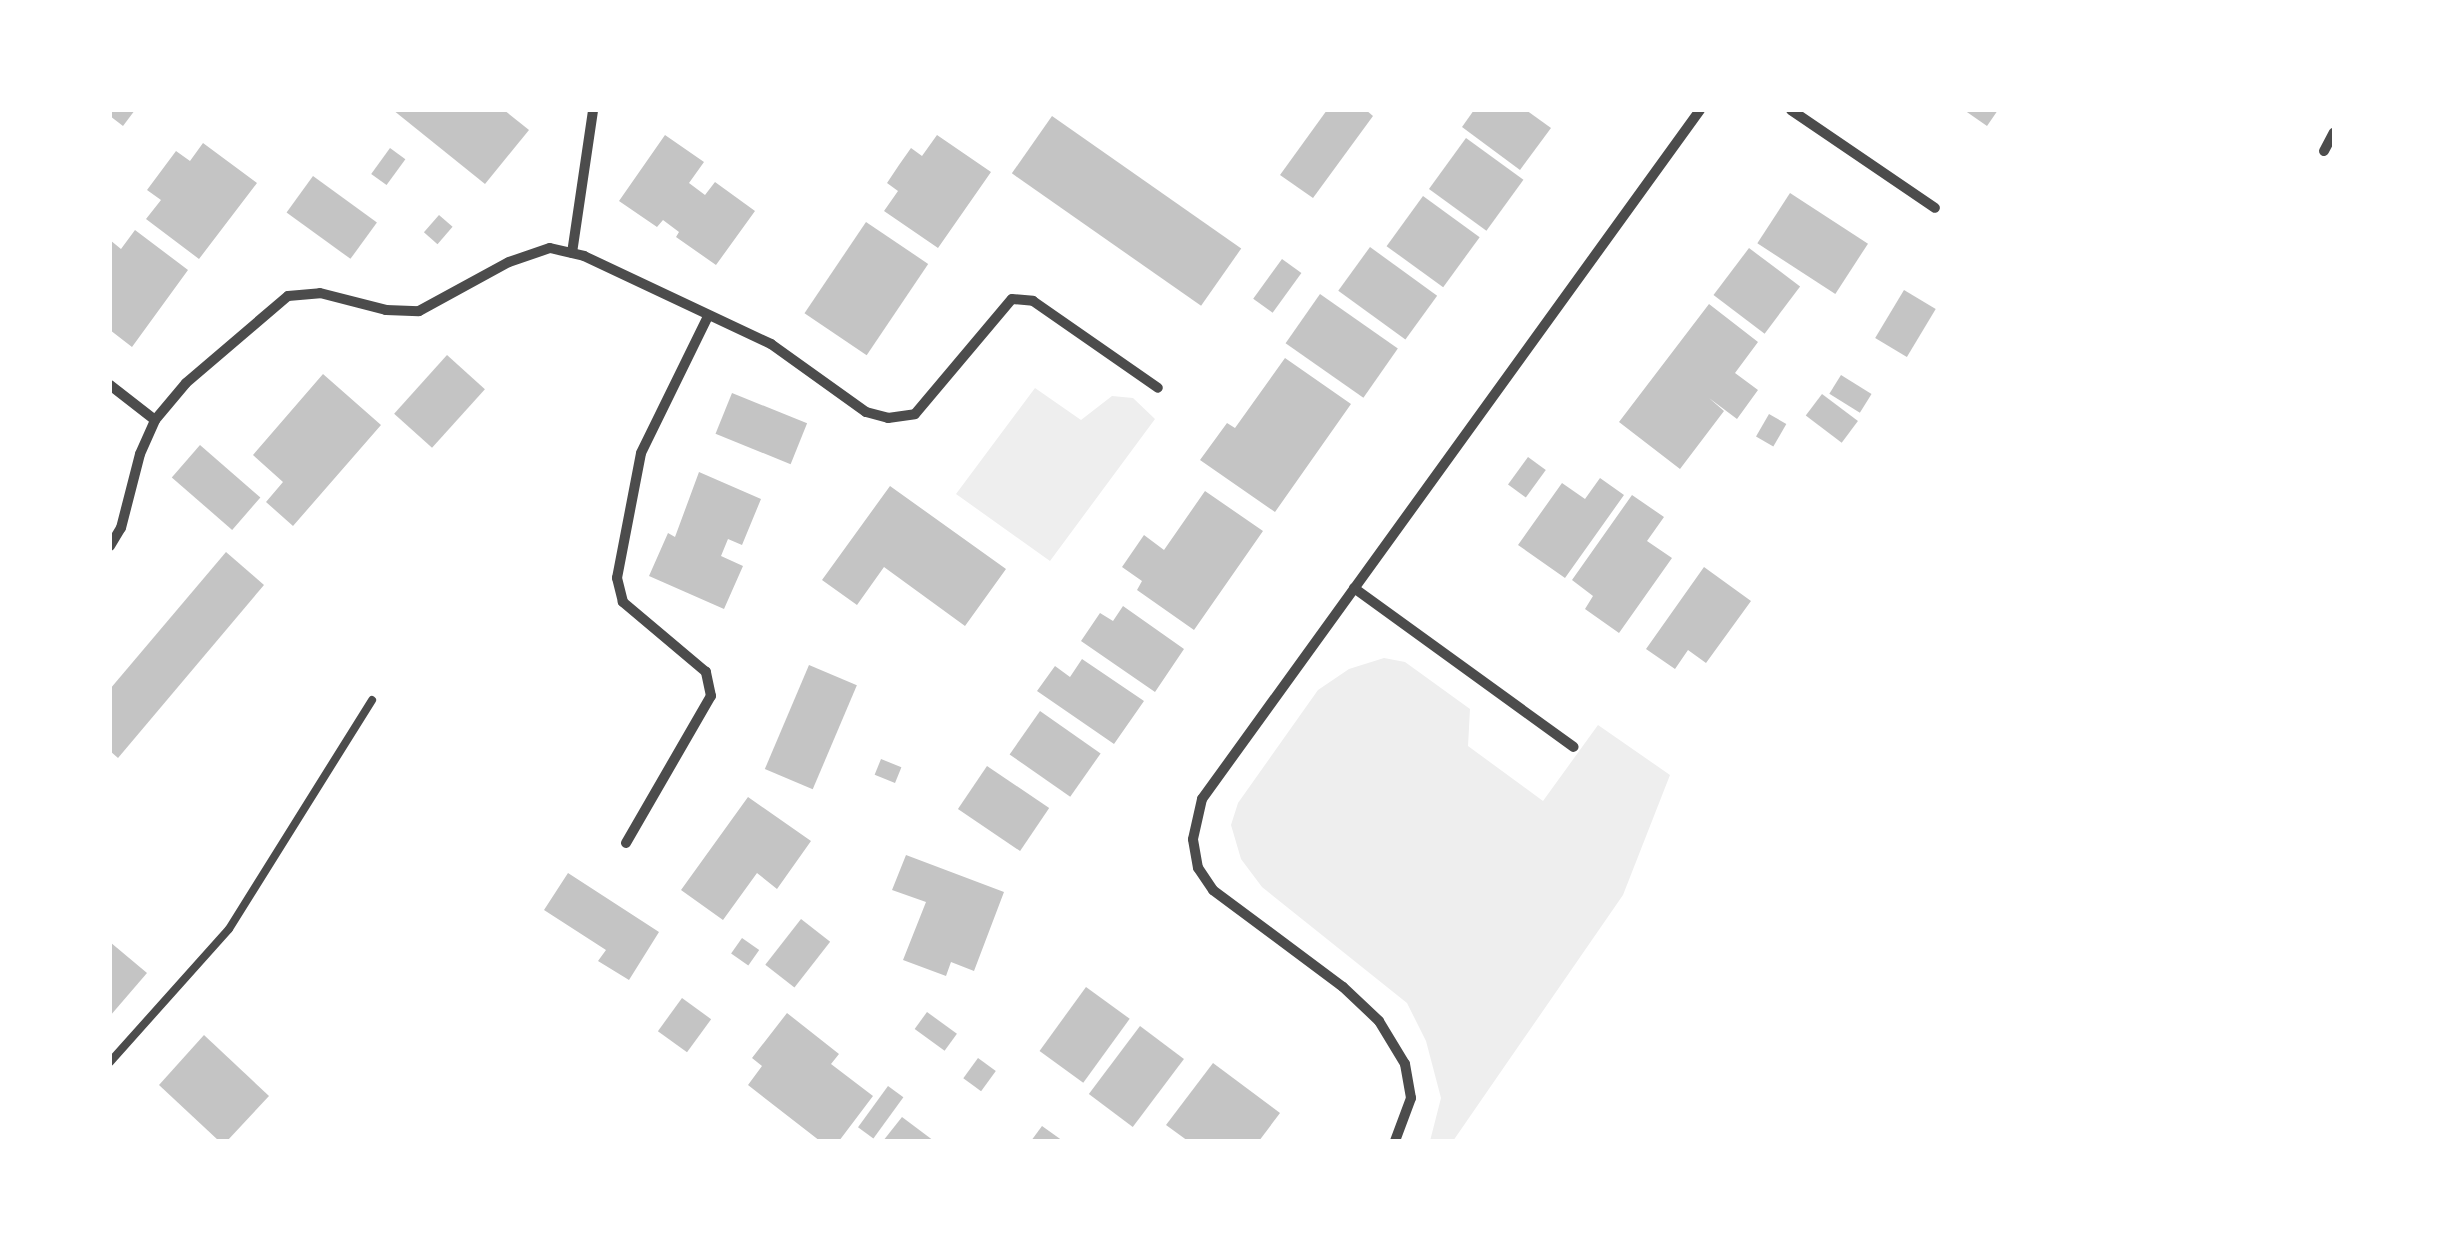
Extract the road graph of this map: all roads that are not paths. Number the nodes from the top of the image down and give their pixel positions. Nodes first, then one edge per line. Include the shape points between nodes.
1 (593, 110) edge
2 (1700, 110) edge
3 (1790, 110) edge
4 (2334, 132) edge
5 (2324, 150) dead end
6 (1935, 208) dead end
7 (572, 253) junction
8 (708, 316) junction
9 (110, 385) edge
10 (1158, 388) dead end
11 (155, 420) junction
12 (110, 546) edge
13 (1354, 588) junction
14 (372, 700) dead end
15 (1574, 747) dead end
16 (626, 843) dead end
17 (110, 1062) edge
18 (1395, 1141) edge

1 - 7 street
2 - 13 street
3 - 6 street
4 - 5 street
7 - 8 street
7 - 11 street via 550,248 509,262 419,311 320,293 288,296 186,383
8 - 10 street via 771,344 866,412 888,418 915,414 1012,298 1033,301
8 - 16 street via 641,453 617,578 623,602 706,672 711,696
9 - 11 street
11 - 12 street
13 - 15 street
13 - 18 street via 1202,799 1193,840 1198,868 1214,890 1379,1022 1405,1064 1411,1098
14 - 17 lane via 229,928

